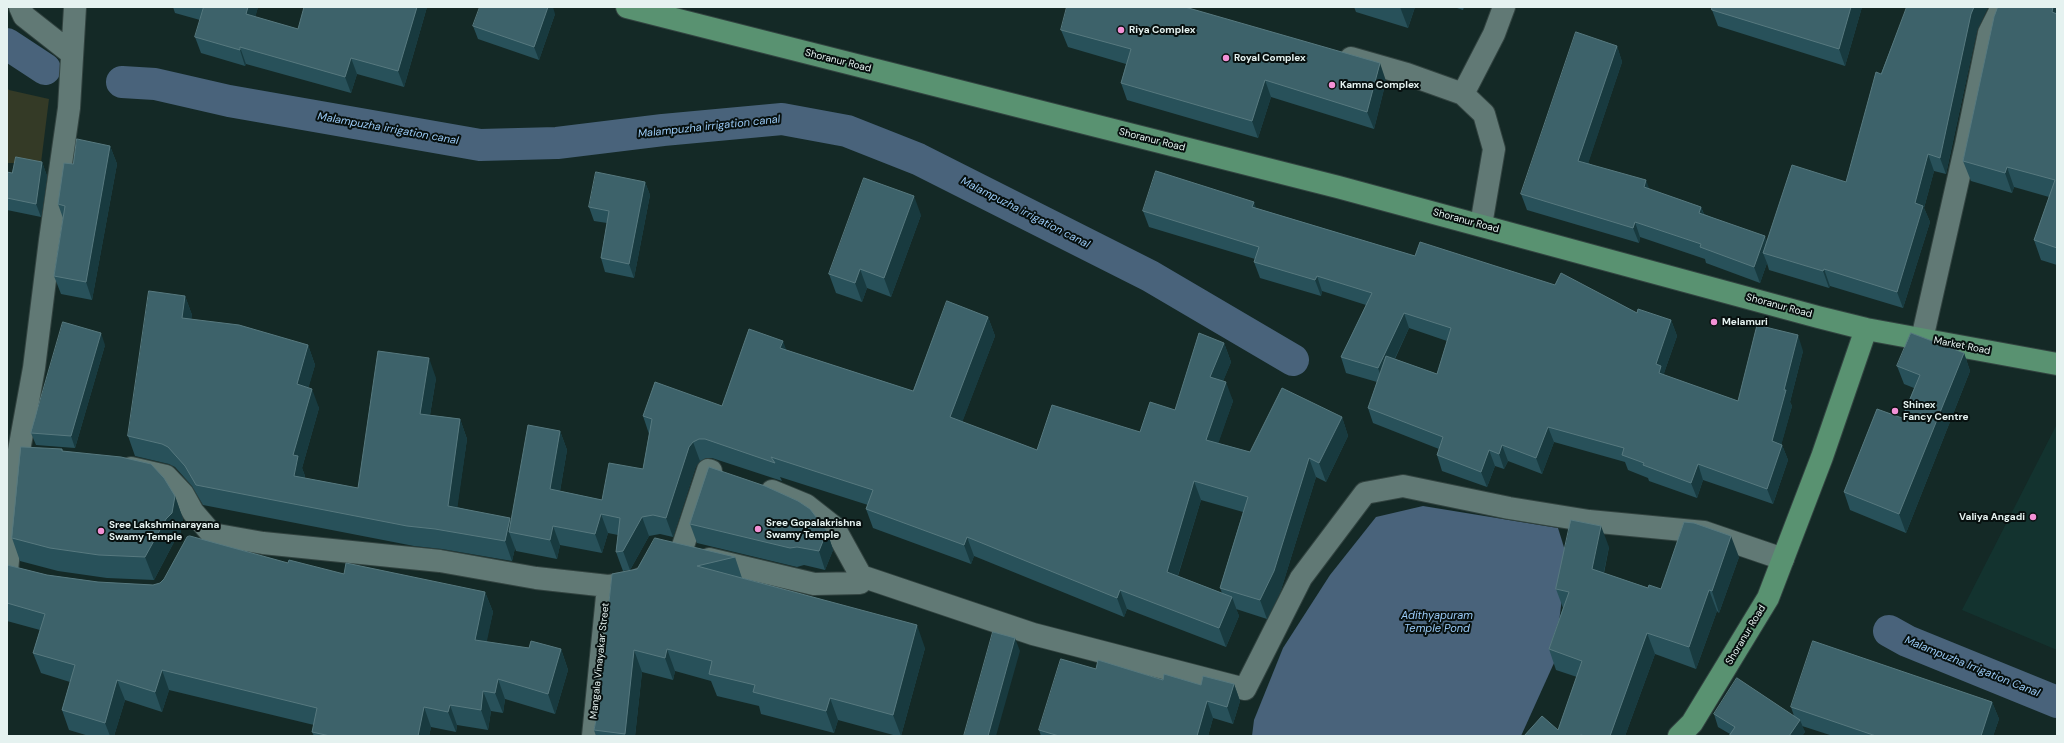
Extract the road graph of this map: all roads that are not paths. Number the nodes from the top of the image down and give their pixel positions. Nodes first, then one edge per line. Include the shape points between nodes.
1 (20, 7) edge
2 (75, 7) edge
3 (627, 7) edge
4 (1504, 7) edge
5 (2002, 7) edge
6 (1332, 52) edge
7 (71, 53) junction
8 (1463, 94) junction
9 (1481, 226) junction
10 (1866, 329) junction
11 (1922, 339) junction
12 (2057, 364) edge
13 (112, 465) edge
14 (731, 477) edge
15 (752, 484) edge
16 (664, 553) junction
17 (1783, 559) junction
18 (14, 573) edge
19 (861, 576) junction
20 (608, 586) junction
21 (593, 736) edge
22 (1679, 736) edge

1 - 7 street via 24,16
2 - 7 street
3 - 9 main road, Shoranur Road via 1338,187
4 - 8 street via 1494,34
5 - 11 street via 1989,32
6 - 8 street
7 - 18 street via 69,108 34,368
8 - 9 street via 1484,114 1494,149
9 - 10 main road, Shoranur Road
10 - 11 main road, Market Road
10 - 17 main road, Shoranur Road
11 - 12 main road, Market Road
13 - 20 street via 166,476 183,494 203,538 440,561 536,578
14 - 16 street via 708,470
15 - 19 street via 806,505 834,527
16 - 19 street via 814,584 860,583
16 - 20 street via 638,581
17 - 19 street via 1704,532 1589,521 1509,508 1403,486 1365,492 1301,578 1245,689 1033,634
17 - 22 main road, Shoranur Road via 1768,598 1692,723
20 - 21 street, Mangala Vinayakar Street

